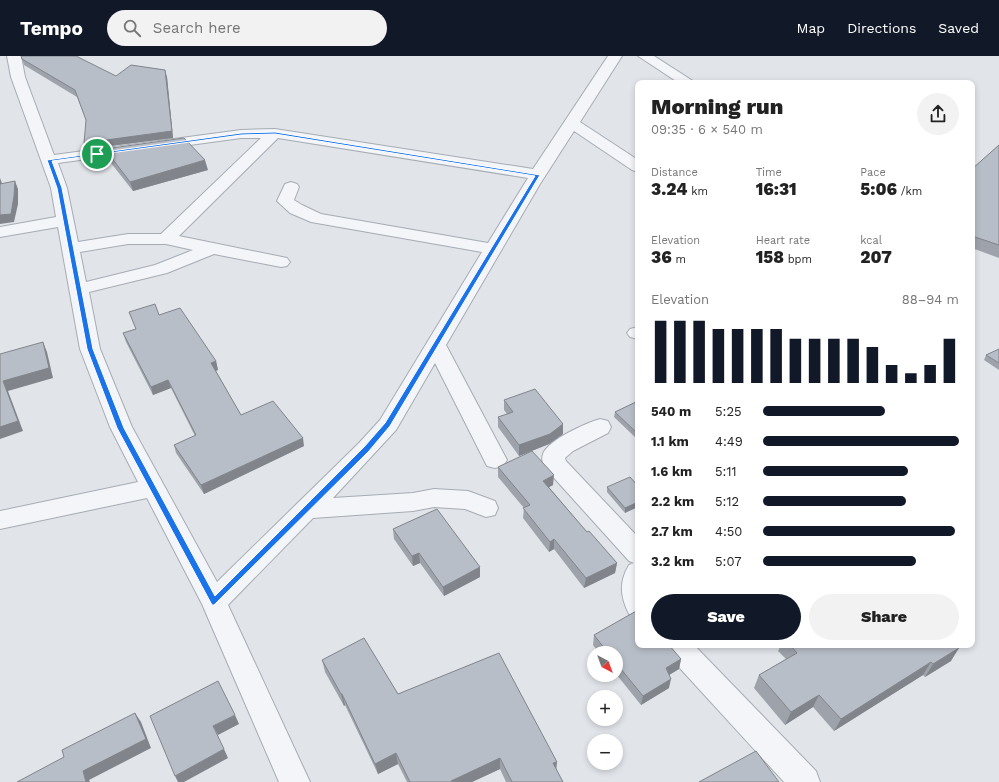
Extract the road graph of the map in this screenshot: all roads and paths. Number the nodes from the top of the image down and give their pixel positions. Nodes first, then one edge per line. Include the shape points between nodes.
1 (14, 56) edge
2 (615, 56) edge
3 (645, 56) edge
4 (684, 80) edge
5 (572, 123) junction
6 (275, 133) junction
7 (49, 160) junction
8 (635, 165) edge
9 (538, 175) junction
10 (291, 187) dead end
11 (66, 220) junction
12 (0, 232) edge
13 (166, 239) junction
14 (71, 248) junction
15 (211, 249) junction
16 (493, 249) junction
17 (281, 262) dead end
18 (79, 289) junction
19 (436, 346) junction
20 (600, 427) dead end
21 (495, 460) dead end
22 (153, 488) junction
23 (486, 508) dead end
24 (307, 509) junction
25 (0, 520) edge
26 (635, 551) edge
27 (635, 576) edge
28 (635, 597) edge
29 (214, 602) junction
30 (679, 648) edge
31 (295, 782) edge
32 (805, 782) edge

1 - 7 street via 12,78
2 - 5 street
3 - 4 street
5 - 8 street
5 - 9 street
6 - 7 street via 241,134
6 - 9 street
6 - 13 street
7 - 11 street
9 - 16 street
10 - 16 street via 285,201 317,218
11 - 12 street
11 - 14 street
13 - 14 street via 128,239
13 - 15 street
14 - 18 street
15 - 17 street
15 - 18 street via 161,269
16 - 19 street
18 - 22 street via 90,349 121,428
19 - 21 street
19 - 24 street via 388,425
20 - 26 street via 565,446 554,455 554,463
22 - 25 street
22 - 29 street
23 - 24 street via 468,500 434,498 413,502
24 - 29 street
27 - 28 street
29 - 31 street
30 - 32 street

